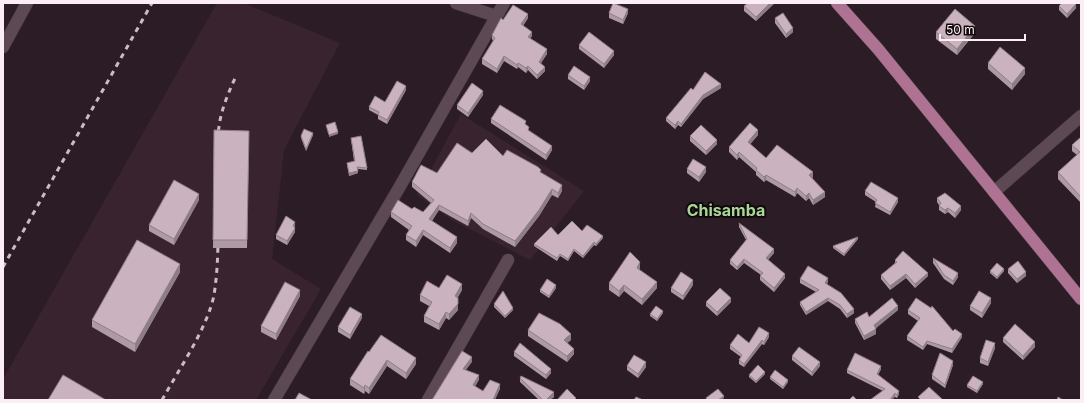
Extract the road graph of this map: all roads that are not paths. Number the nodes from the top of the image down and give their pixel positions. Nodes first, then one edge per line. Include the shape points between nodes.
1 (27, 3) edge
2 (456, 3) edge
3 (504, 3) edge
4 (837, 3) edge
5 (496, 16) junction
6 (3, 47) edge
7 (1081, 116) edge
8 (994, 192) junction
9 (508, 260) dead end
10 (1081, 299) edge
11 (274, 400) edge
12 (428, 400) edge

1 - 6 street
2 - 5 street
3 - 5 street
4 - 8 main road via 878,49
5 - 11 street via 399,188
7 - 8 street
8 - 10 main road
9 - 12 street

